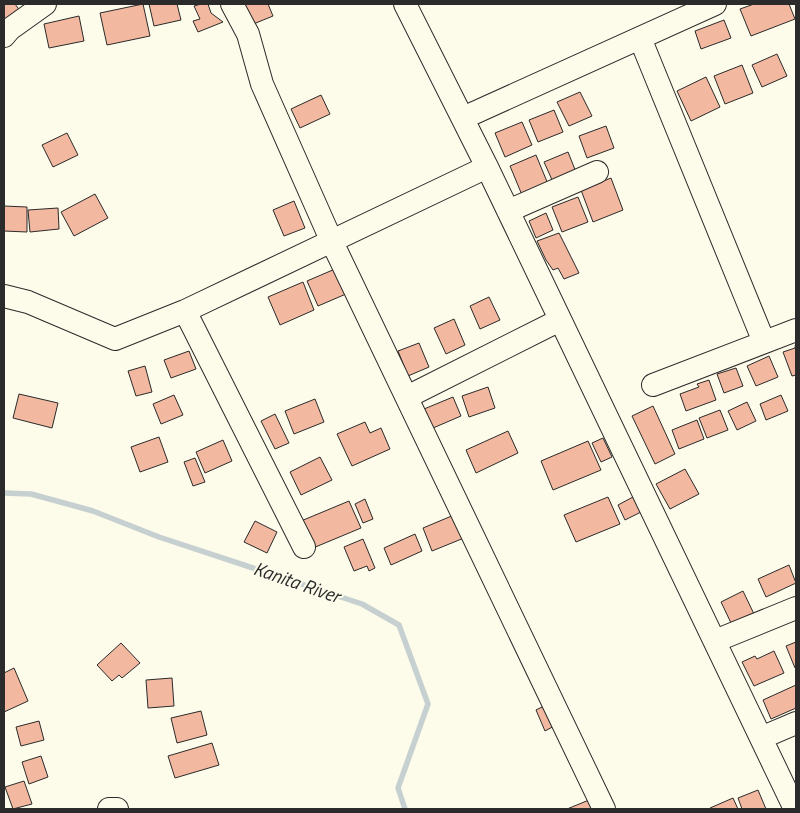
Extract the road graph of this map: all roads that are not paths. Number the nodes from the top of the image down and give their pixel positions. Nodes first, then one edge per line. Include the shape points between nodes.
1 (45, 4) edge
2 (232, 4) edge
3 (405, 4) edge
4 (715, 4) edge
5 (4, 36) edge
6 (640, 38) junction
7 (463, 118) junction
8 (487, 166) junction
9 (597, 172) dead end
10 (508, 211) junction
11 (332, 242) junction
12 (4, 296) edge
13 (184, 311) junction
14 (560, 320) junction
15 (796, 330) edge
16 (764, 342) junction
17 (653, 385) dead end
18 (407, 397) junction
19 (304, 546) dead end
20 (796, 608) edge
21 (715, 641) junction
22 (796, 723) edge
23 (761, 738) junction
24 (109, 809) edge
25 (117, 809) edge
26 (604, 809) edge
27 (795, 809) edge

1 - 5 street via 10,28
2 - 11 street via 248,34 262,84
3 - 7 street
4 - 6 street
6 - 7 street
6 - 16 street
7 - 8 street
8 - 10 street
8 - 11 street
9 - 10 street
10 - 14 street
11 - 13 street
11 - 18 street
12 - 13 street via 28,302 115,339
13 - 19 street
14 - 18 street
14 - 21 street
15 - 16 street
16 - 17 street
18 - 26 street
20 - 21 street
21 - 23 street
22 - 23 street
23 - 27 street
24 - 25 street

